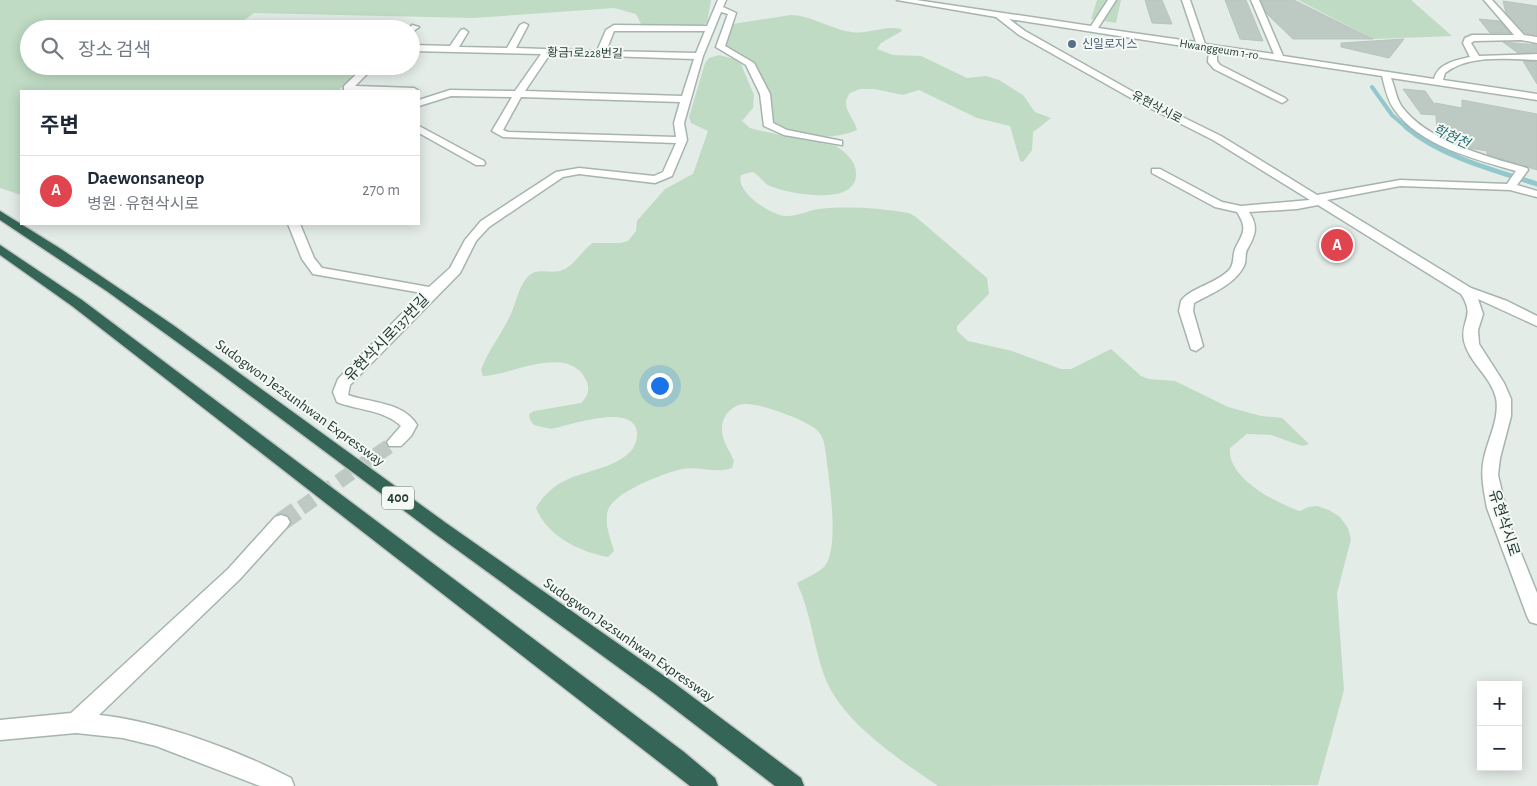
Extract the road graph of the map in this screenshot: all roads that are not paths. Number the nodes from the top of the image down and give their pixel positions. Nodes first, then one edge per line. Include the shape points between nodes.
1 (901, 0) edge
2 (1112, 0) edge
3 (1186, 0) edge
4 (1255, 0) edge
5 (1488, 0) edge
6 (720, 4) edge
7 (999, 15) junction
8 (524, 25) dead end
9 (711, 29) junction
10 (1094, 29) junction
11 (464, 32) dead end
12 (1521, 37) junction
13 (1537, 40) edge
14 (1202, 47) junction
15 (420, 48) edge
16 (1213, 49) junction
17 (453, 50) junction
18 (510, 51) junction
19 (546, 52) junction
20 (600, 54) junction
21 (699, 56) junction
22 (1537, 57) edge
23 (1280, 59) junction
24 (1476, 59) junction
25 (362, 75) edge
26 (1386, 75) junction
27 (1438, 83) junction
28 (346, 90) edge
29 (420, 92) edge
30 (450, 93) junction
31 (518, 94) junction
32 (1537, 97) edge
33 (685, 98) junction
34 (1282, 100) dead end
35 (420, 103) edge
36 (420, 131) edge
37 (682, 140) junction
38 (838, 143) dead end
39 (480, 163) dead end
40 (1156, 172) dead end
41 (1515, 181) junction
42 (1537, 194) edge
43 (1319, 200) junction
44 (1242, 209) junction
45 (0, 215) edge
46 (294, 225) edge
47 (0, 249) edge
48 (432, 291) junction
49 (1466, 291) junction
50 (1537, 322) edge
51 (1196, 346) dead end
52 (395, 442) tunnel mouth
53 (281, 522) tunnel mouth
54 (1537, 616) edge
55 (76, 722) junction
56 (0, 730) edge
57 (283, 786) edge
58 (707, 786) edge
59 (793, 786) edge

1 - 7 street, Hwanggeum 1-ro
2 - 10 street
3 - 14 street
4 - 23 street
5 - 12 street
6 - 9 street
6 - 38 street via 732,13 720,47 750,63 765,94 768,124 784,132
7 - 10 street, Hwanggeum 1-ro
7 - 43 street, 유현삭시로 via 1022,34 1217,138
8 - 18 street
9 - 20 street via 614,28 610,30
9 - 21 street
10 - 14 street, Hwanggeum 1-ro
11 - 17 street
12 - 13 street
12 - 24 street via 1468,40 1468,49
14 - 16 street, Hwanggeum 1-ro
15 - 17 street, 황금1로228번길
16 - 23 street, Hwanggeum 1-ro
16 - 34 street via 1212,62 1217,68
17 - 18 street, 황금1로228번길
18 - 19 street, 황금1로228번길
19 - 20 street, 황금1로228번길
19 - 31 street
20 - 21 street, 황금1로228번길
21 - 33 street
22 - 24 street
23 - 26 street, Hwanggeum 1-ro
24 - 27 street via 1448,67 1441,72
25 - 28 street
26 - 27 street, Hwanggeum 1-ro
26 - 41 street via 1398,108 1409,120 1436,138 1465,151 1522,170
27 - 32 street, Hwanggeum 1-ro
29 - 30 street
30 - 31 street
30 - 35 street
31 - 33 street
31 - 37 street via 498,127 500,134
33 - 37 street via 679,123
36 - 39 street
37 - 48 street via 668,174 655,180 579,171 552,178 485,224 471,240 455,270
40 - 44 street via 1219,204
41 - 42 street
41 - 43 street via 1400,183
43 - 44 street via 1297,206
43 - 49 street, 유현삭시로
44 - 51 street via 1250,229 1241,249 1239,264 1224,280 1188,302 1186,311
45 - 59 highway, Sudogwon Je2sunhwan Expressway / 400 via 176,335 464,546 722,729
46 - 48 street, 유현삭시로137번길 via 308,259 318,271
47 - 58 highway, 400 via 84,308
48 - 52 street, 유현삭시로137번길 via 343,383 340,392 342,398 354,403 404,418 409,425
49 - 50 street, 유현삭시로 via 1501,302
49 - 54 street, 유현삭시로 via 1475,303 1472,342 1495,380 1504,407 1490,475 1494,498
53 - 55 street via 234,574
55 - 56 street
55 - 57 street via 156,736 258,773

